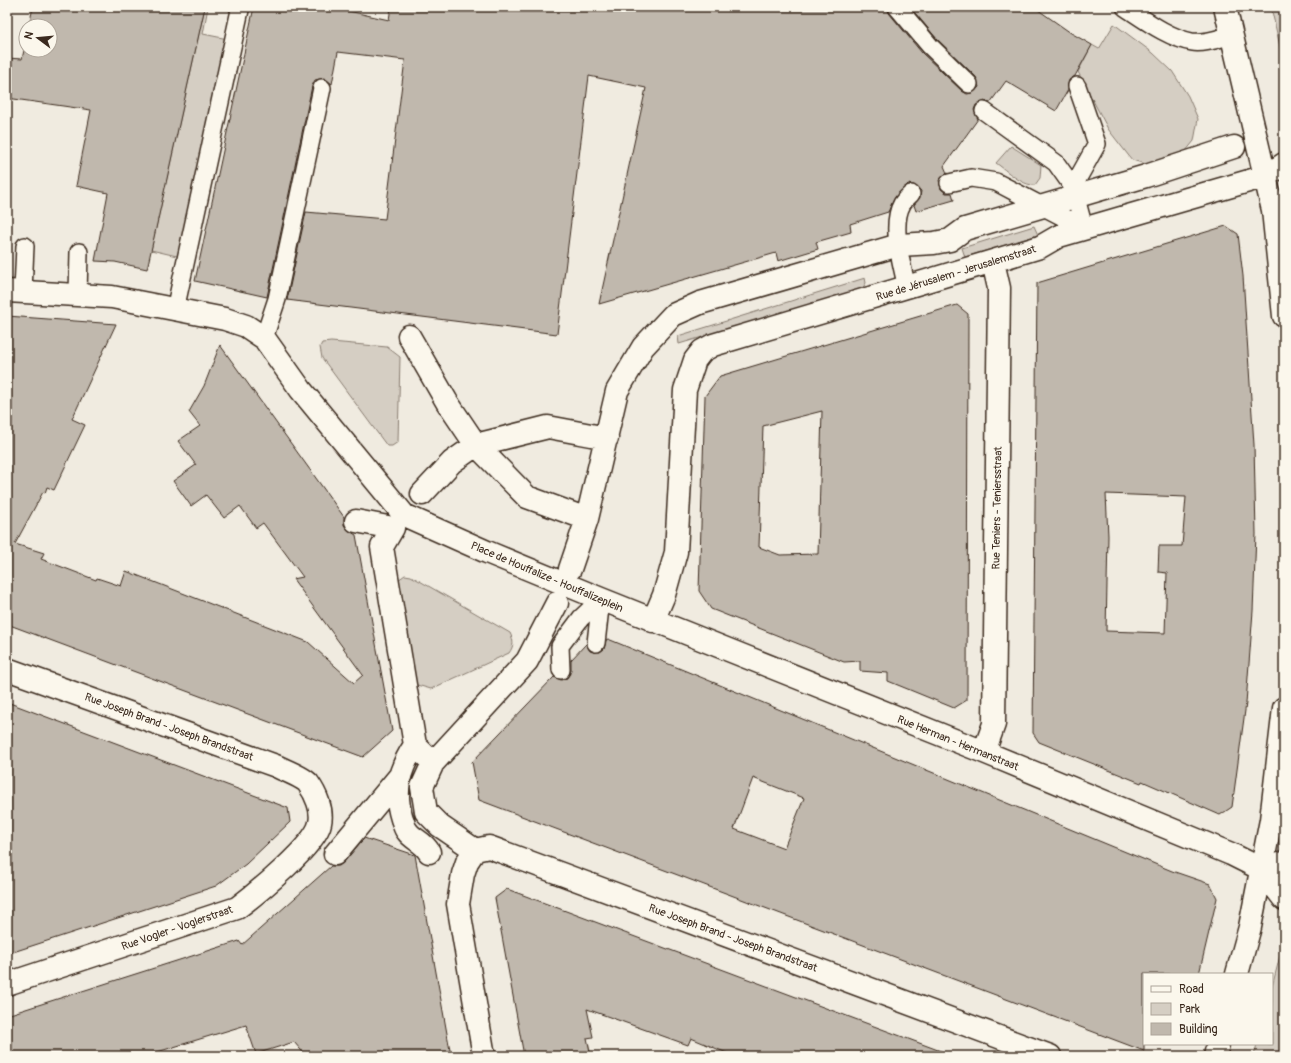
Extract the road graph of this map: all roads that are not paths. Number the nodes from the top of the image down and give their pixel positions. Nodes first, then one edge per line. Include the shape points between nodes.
1 (238, 7) edge
2 (897, 7) edge
3 (1125, 7) edge
4 (1225, 7) edge
5 (1232, 35) junction
6 (969, 84) dead end
7 (1077, 86) dead end
8 (322, 88) dead end
9 (984, 111) dead end
10 (1234, 147) dead end
11 (1284, 164) edge
12 (1266, 176) junction
13 (949, 183) dead end
14 (1074, 191) junction
15 (911, 194) dead end
16 (1041, 206) junction
17 (1084, 228) junction
18 (899, 245) junction
19 (25, 246) dead end
20 (79, 252) dead end
21 (993, 262) junction
22 (907, 288) junction
23 (15, 291) edge
24 (78, 295) junction
25 (176, 310) junction
26 (1284, 316) edge
27 (410, 336) dead end
28 (264, 338) junction
29 (607, 438) junction
30 (476, 445) junction
31 (422, 494) dead end
32 (587, 518) junction
33 (356, 521) dead end
34 (570, 568) dead end
35 (601, 599) junction
36 (557, 603) dead end
37 (653, 621) junction
38 (596, 642) dead end
39 (7, 669) edge
40 (561, 670) dead end
41 (1284, 708) edge
42 (415, 746) junction
43 (984, 752) junction
44 (433, 763) junction
45 (399, 777) junction
46 (319, 802) joint
47 (474, 850) junction
48 (429, 852) dead end
49 (335, 854) dead end
50 (1284, 863) edge
51 (1261, 869) junction
52 (1284, 898) edge
53 (1237, 973) edge
54 (7, 984) edge
55 (1218, 1045) edge
56 (484, 1056) edge
57 (1050, 1056) edge
58 (1215, 1056) edge

1 - 25 lane via 240,10
2 - 6 lane via 930,46
3 - 5 lane via 1172,34 1192,42
4 - 5 street
5 - 12 street
7 - 14 lane via 1097,144
8 - 28 lane via 277,299
9 - 14 lane via 1056,163
10 - 14 street via 1146,176
11 - 12 street, Rue de Jérusalem - Jerusalemstraat
12 - 17 street, Rue de Jérusalem - Jerusalemstraat
12 - 26 street via 1273,210
13 - 16 lane via 971,178 996,182
14 - 16 street
14 - 17 lane
15 - 18 lane via 902,204 897,223
16 - 17 lane
16 - 18 street via 965,229 950,240
17 - 21 street, Rue de Jérusalem - Jerusalemstraat via 1059,236 1040,248
18 - 22 lane
18 - 29 street via 700,303 673,315 643,346 632,363 617,391
19 - 23 lane
20 - 24 lane
21 - 22 street, Rue de Jérusalem - Jerusalemstraat
21 - 43 street, Rue Teniers - Teniersstraat via 999,288 994,724
22 - 37 street, Rue de Jérusalem - Jerusalemstraat via 713,345 702,351 695,360 685,390 676,552 664,595
23 - 24 street
24 - 25 street via 112,297
25 - 28 street via 225,319 246,326
27 - 30 street via 447,402
28 - 35 street, Place de Houffalize - Houffalizeplein via 301,390 404,515
29 - 30 street via 548,427
29 - 32 street
30 - 31 street via 452,462
30 - 32 street via 527,497
32 - 34 street
33 - 42 street via 393,528 382,547
35 - 37 street, Place de Houffalize - Houffalizeplein
35 - 38 lane
35 - 40 lane via 581,618 560,646
36 - 44 street, Place de Houffalize - Houffalizeplein via 527,661
37 - 43 street, Rue Herman - Hermanstraat
39 - 46 street, Rue Joseph Brand - Joseph Brandstraat via 276,766 307,782
41 - 51 street via 1271,820
42 - 44 street
42 - 45 street via 405,760
43 - 51 street, Rue Herman - Hermanstraat via 1231,854
44 - 47 street, Place de Houffalize - Houffalizeplein via 422,787 426,812 440,826
45 - 48 street via 399,806 406,831 425,845
45 - 49 street
46 - 54 street, Rue Vogler - Voglerstraat via 320,823 310,842 237,908
47 - 56 street via 463,874 458,904
47 - 57 street, Rue Joseph Brand - Joseph Brandstraat via 489,847
50 - 51 street
51 - 52 street, Rue Herman - Hermanstraat
51 - 53 street via 1250,927
55 - 58 street

